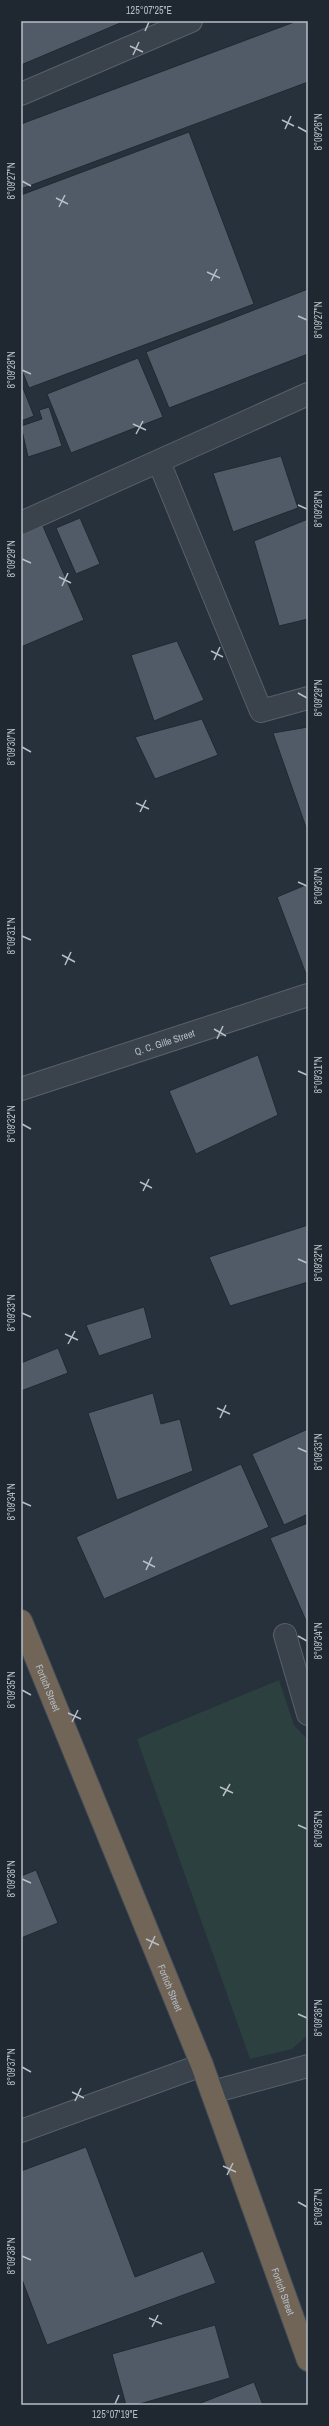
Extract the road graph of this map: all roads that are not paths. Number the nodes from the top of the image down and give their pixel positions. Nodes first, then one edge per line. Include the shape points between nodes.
1 (191, 21) edge
2 (21, 94) edge
3 (308, 394) edge
4 (159, 462) junction
5 (21, 523) edge
6 (308, 698) edge
7 (308, 995) edge
8 (21, 1089) edge
9 (21, 1621) edge
10 (285, 1635) dead end
11 (308, 1714) edge
12 (202, 2065) junction
13 (308, 2066) edge
14 (212, 2092) junction
15 (21, 2131) edge
16 (308, 2360) edge

1 - 2 street
3 - 4 street
4 - 5 street
4 - 6 street via 261,711
7 - 8 street, Q. C. Gille Street
9 - 12 highway, Fortich Street
10 - 11 street
12 - 14 highway, Fortich Street
12 - 15 street
13 - 14 street
14 - 16 highway, Fortich Street

